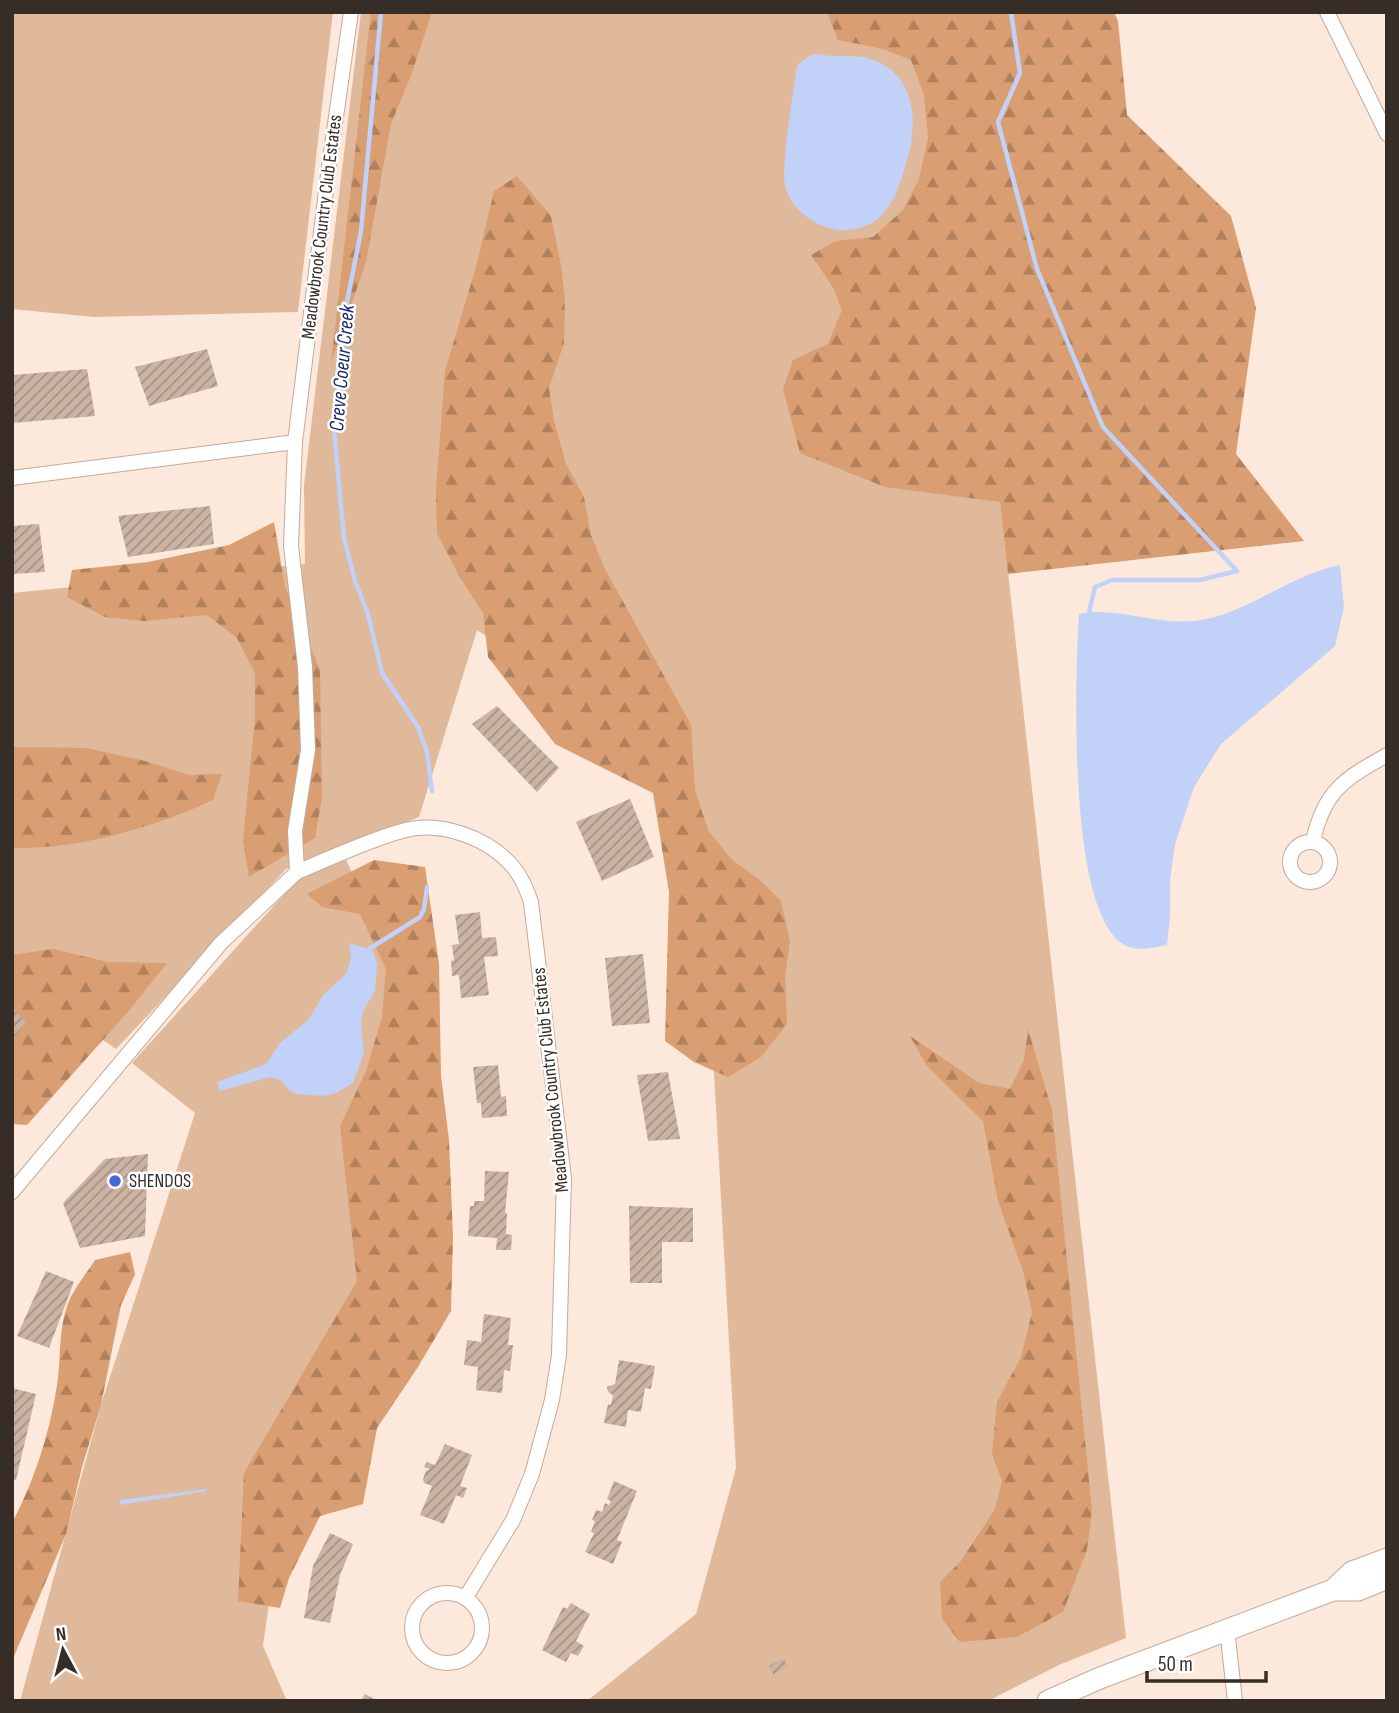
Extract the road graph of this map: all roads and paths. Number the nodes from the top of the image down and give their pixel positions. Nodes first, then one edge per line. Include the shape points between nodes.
1 (351, 12) edge
2 (1327, 12) edge
3 (1387, 134) edge
4 (295, 442) junction
5 (12, 478) edge
6 (1387, 755) edge
7 (1313, 841) dead end
8 (297, 872) junction
9 (12, 1192) edge
10 (1387, 1559) edge
11 (1387, 1578) edge
12 (1333, 1590) junction
13 (466, 1597) junction
14 (1227, 1629) junction
15 (1048, 1701) edge
16 (1235, 1701) edge

1 - 4 street, Meadowbrook Country Club Estates
2 - 3 street
4 - 5 street
4 - 8 street, Meadowbrook Country Club Estates via 291,546 305,667 308,750 295,831
6 - 7 street via 1349,778 1328,798
8 - 9 street, Meadowbrook Country Club Estates via 220,943
8 - 13 street, Meadowbrook Country Club Estates via 401,831 447,830 466,834 498,852 524,882 531,901 564,1178 559,1355 532,1474 513,1521
10 - 12 main road via 1352,1572
11 - 12 main road via 1358,1590
12 - 14 main road
13 - 13 street via 435,1594 413,1615 416,1646 433,1661 456,1662 467,1657 481,1638 480,1615
14 - 15 main road
14 - 16 street

